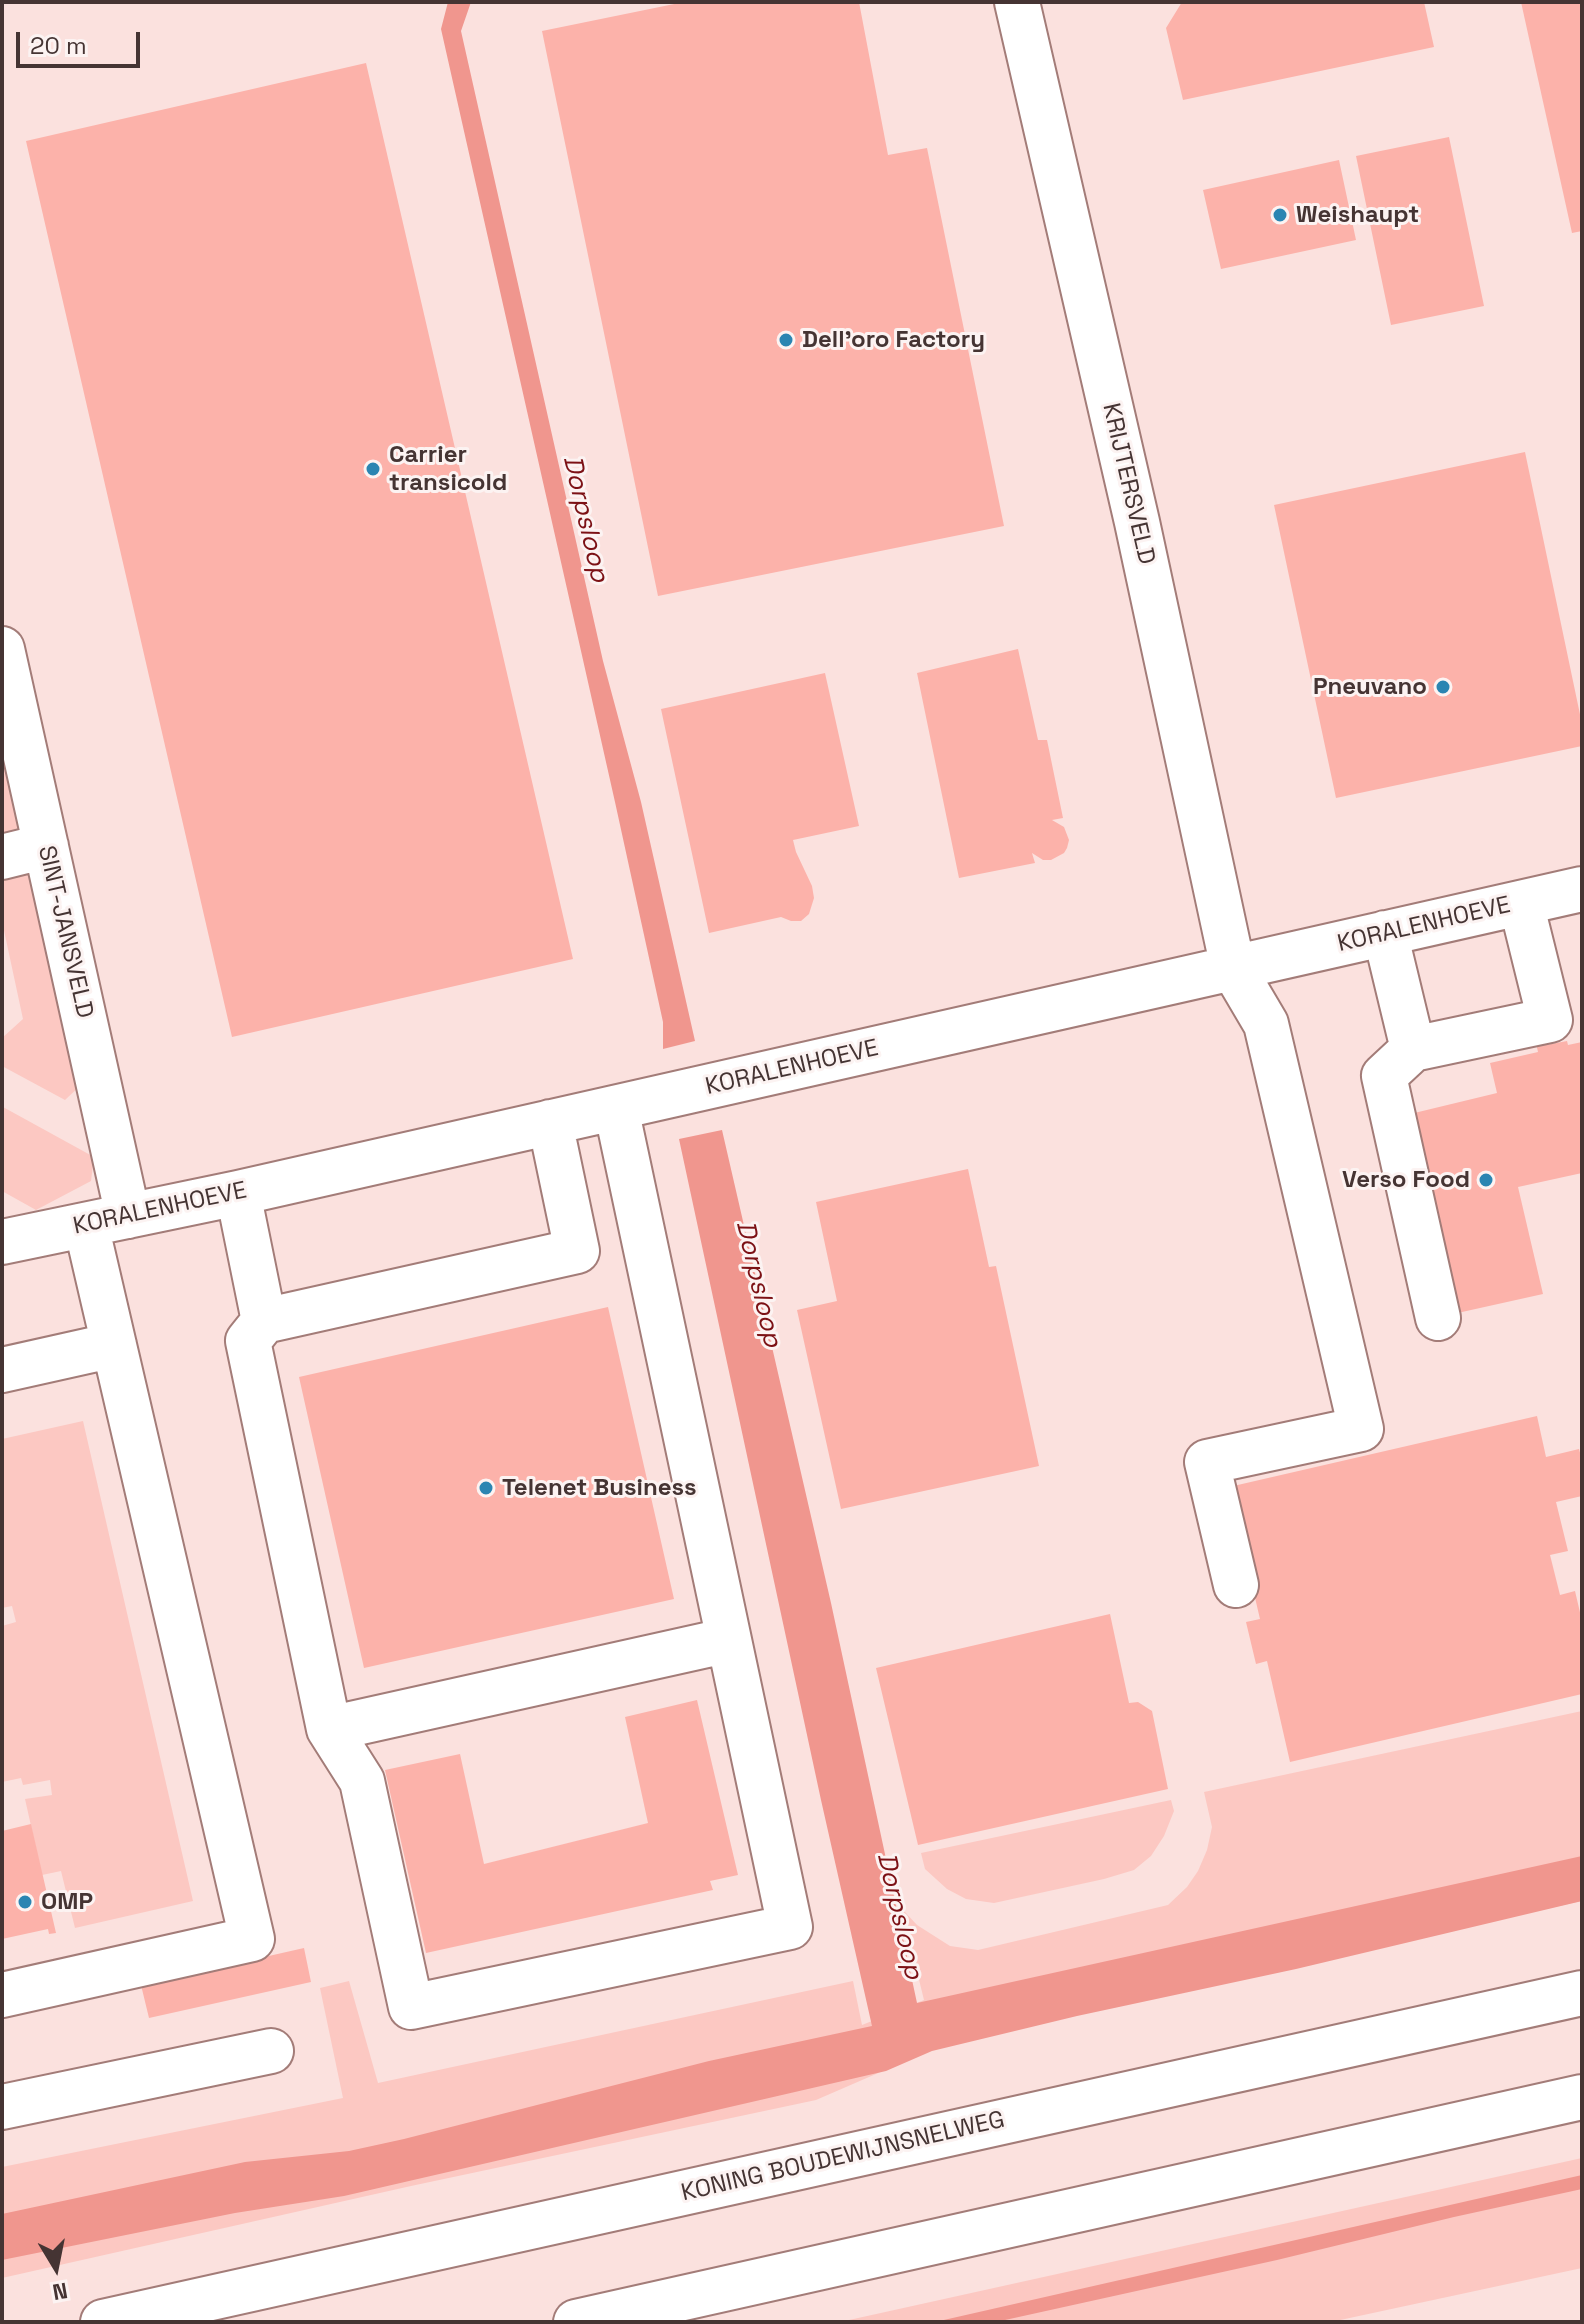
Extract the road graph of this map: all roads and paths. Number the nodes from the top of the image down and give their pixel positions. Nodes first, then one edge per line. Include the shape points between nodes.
1 (1017, 2) edge
2 (2, 649) edge
3 (46, 846) junction
4 (2, 857) edge
5 (1582, 889) edge
6 (1521, 903) junction
7 (1385, 933) junction
8 (1233, 968) junction
9 (1413, 1049) junction
10 (616, 1108) junction
11 (550, 1122) junction
12 (238, 1193) junction
13 (128, 1216) junction
14 (86, 1225) junction
15 (2, 1241) edge
16 (1438, 1318) dead end
17 (264, 1321) junction
18 (114, 1345) junction
19 (2, 1370) edge
20 (1236, 1585) dead end
21 (729, 1640) junction
22 (329, 1729) junction
23 (1582, 1993) edge
24 (2, 1995) edge
25 (271, 2051) dead end
26 (1582, 2097) edge
27 (2, 2107) edge
28 (103, 2322) edge
29 (576, 2322) edge

1 - 8 main road, KRIJTERSVELD
2 - 3 main road, SINT-JANSVELD
3 - 4 main road
3 - 13 main road, SINT-JANSVELD
5 - 6 main road, KORALENHOEVE
6 - 7 main road, KORALENHOEVE
6 - 9 main road via 1550,1020
7 - 8 main road, KORALENHOEVE
7 - 9 main road
8 - 10 main road, KORALENHOEVE
8 - 20 main road, KRIJTERSVELD via 1266,1024 1361,1429 1207,1462
9 - 16 main road via 1384,1076
10 - 11 main road, KORALENHOEVE
10 - 21 main road
11 - 12 main road, KORALENHOEVE
11 - 17 main road via 577,1251
12 - 13 main road, KORALENHOEVE
12 - 17 main road
13 - 14 main road, KORALENHOEVE
14 - 15 main road, KORALENHOEVE
14 - 18 main road
17 - 22 main road via 248,1341
18 - 19 main road
18 - 24 main road via 252,1939
21 - 22 main road
21 - 22 main road via 790,1927 411,2007 362,1781
23 - 28 main road, KONING BOUDEWIJNSNELWEG
25 - 27 main road
26 - 29 main road

